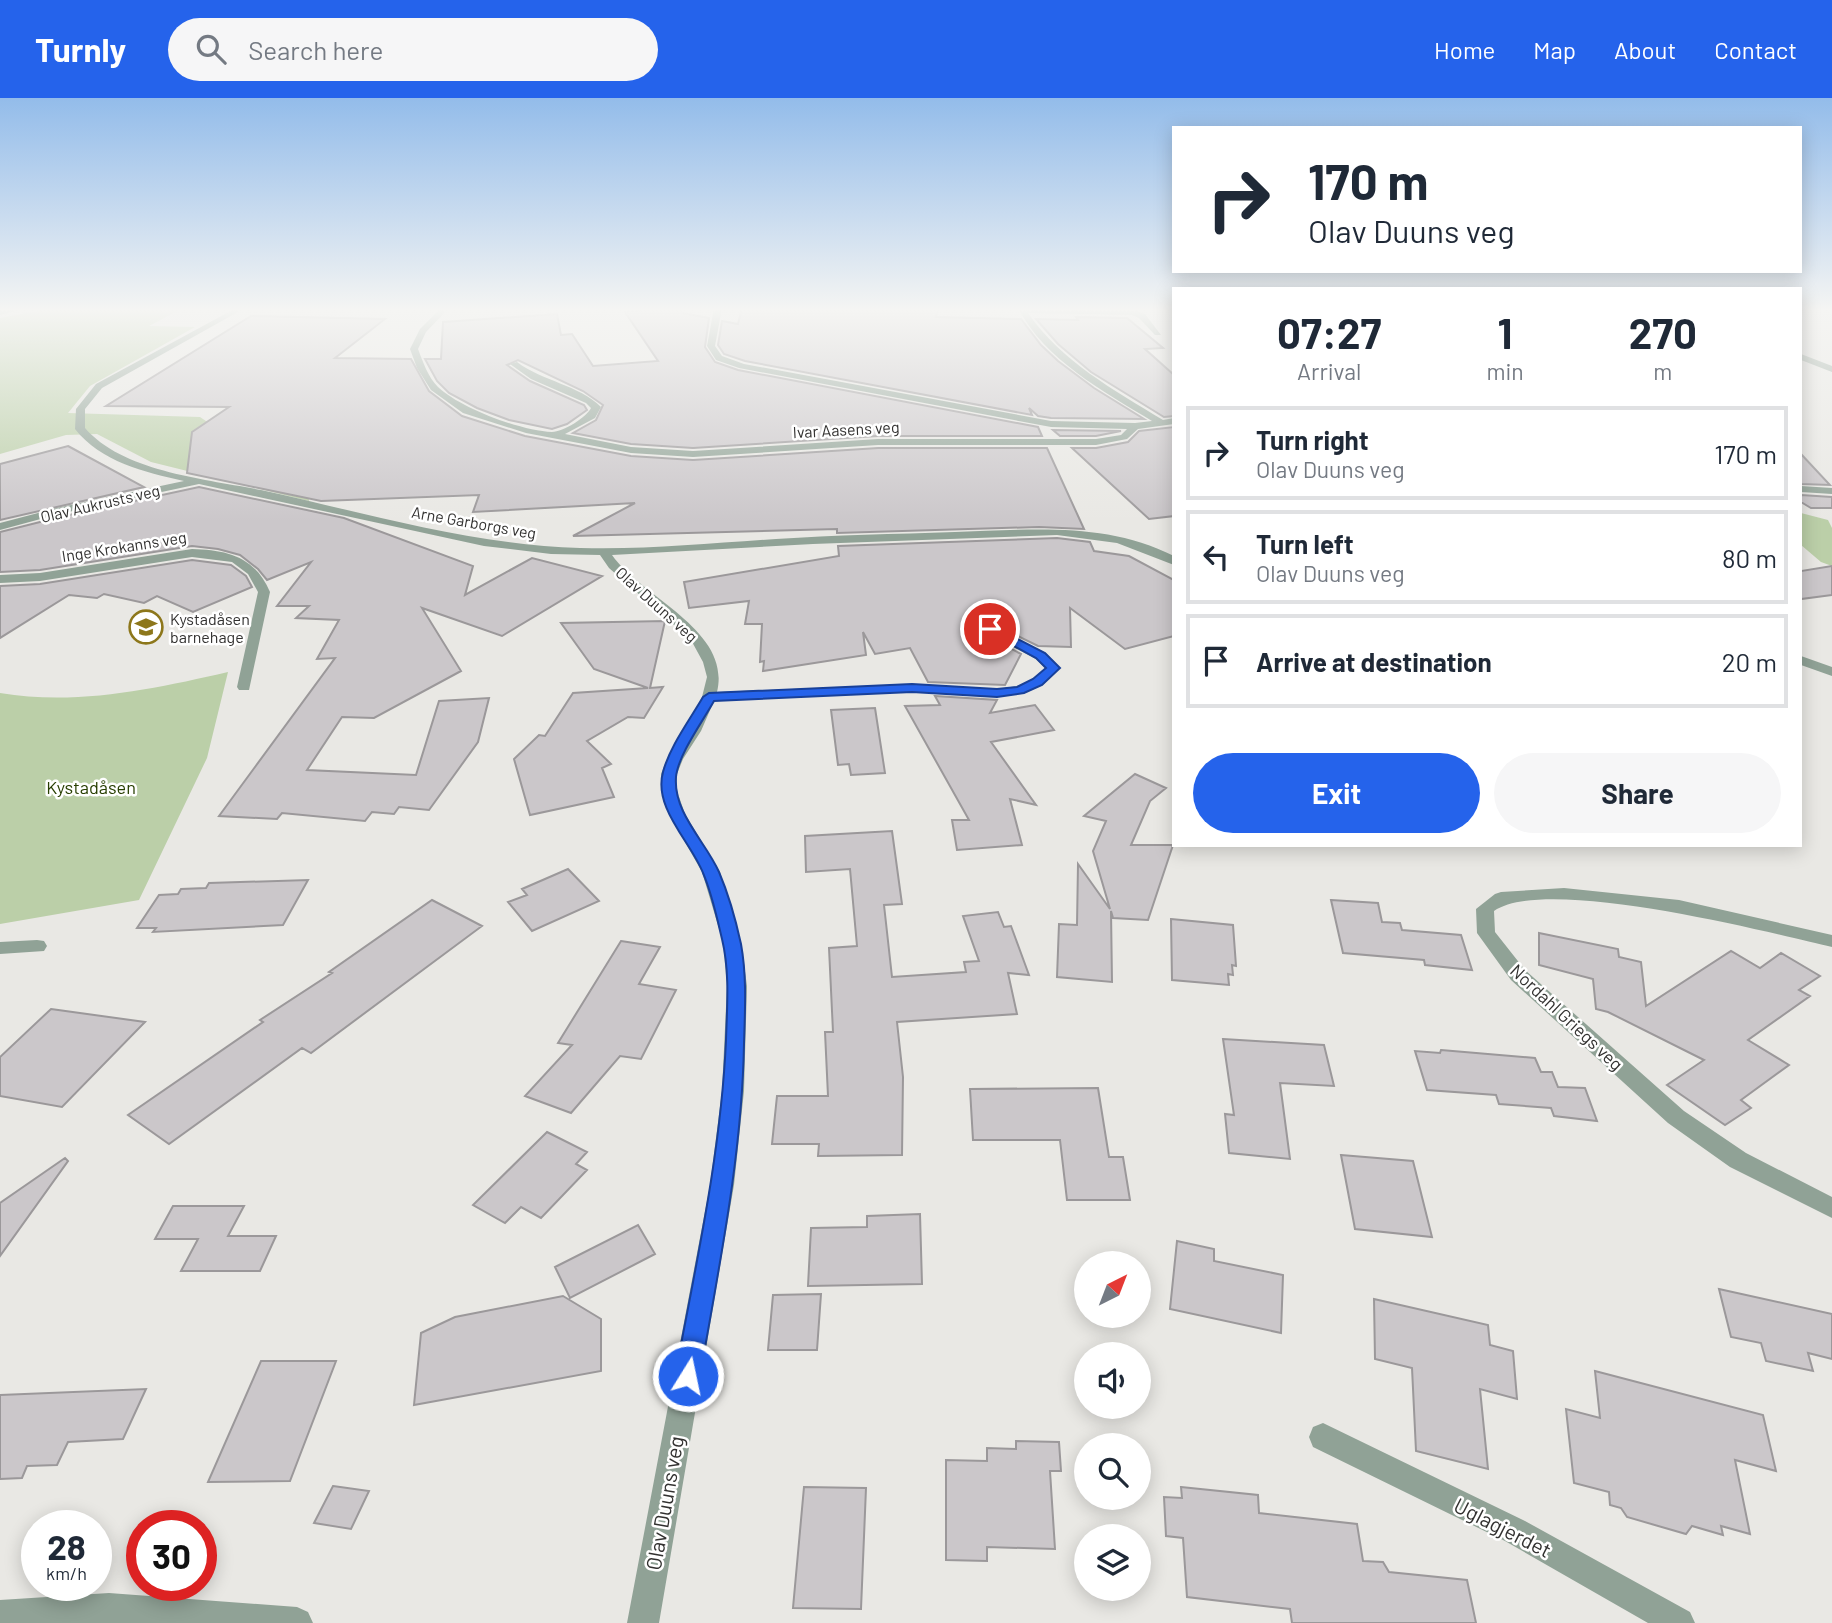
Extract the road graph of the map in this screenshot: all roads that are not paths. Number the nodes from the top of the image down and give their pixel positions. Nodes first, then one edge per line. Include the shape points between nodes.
1 (111, 379) edge
2 (429, 379) edge
3 (535, 379) edge
4 (812, 379) edge
5 (1091, 379) edge
6 (1172, 421) edge
7 (1162, 423) junction
8 (1135, 426) junction
9 (555, 436) junction
10 (200, 480) junction
11 (1802, 489) edge
12 (1832, 491) edge
13 (0, 527) edge
14 (604, 552) junction
15 (1172, 560) edge
16 (0, 579) edge
17 (990, 629) dead end
18 (1802, 660) edge
19 (1832, 672) edge
20 (244, 687) dead end
21 (709, 697) junction
22 (1832, 941) edge
23 (37, 946) dead end
24 (0, 948) edge
25 (1832, 1208) edge
26 (1323, 1437) dead end
27 (0, 1616) edge
28 (297, 1623) edge
29 (643, 1623) edge
30 (1679, 1623) edge

1 - 10 street, Arne Garborgs veg via 88,396 78,414 82,435 96,448 131,462
2 - 9 street, Ivar Aasens veg via 453,403 482,418
3 - 9 street via 594,405 592,416
4 - 8 street via 1038,422
5 - 7 street
6 - 7 street
7 - 8 street
8 - 9 street, Ivar Aasens veg via 1124,437 1097,442 878,442 704,454 631,450
10 - 13 street, Olav Aukrusts veg
10 - 14 street, Arne Garborgs veg via 507,546
11 - 12 street
14 - 15 street, Arne Garborgs veg via 1057,532 1116,538
14 - 21 street, Olav Duuns veg via 697,638 714,677
16 - 20 street, Inge Krokanns veg via 40,577 192,552 244,562 264,592
17 - 21 street via 1041,656 1053,668 1038,682 997,693 912,688
18 - 19 street
21 - 29 street, Olav Duuns veg via 675,759 669,791 711,872 732,942 737,986 733,1091 722,1185
22 - 25 street, Nordahl Griegs veg via 1679,906 1564,894 1501,898 1485,909 1486,933 1518,975 1676,1117 1738,1160
23 - 24 street
26 - 30 street, Uglagjerdet via 1515,1531
27 - 28 street via 109,1609

